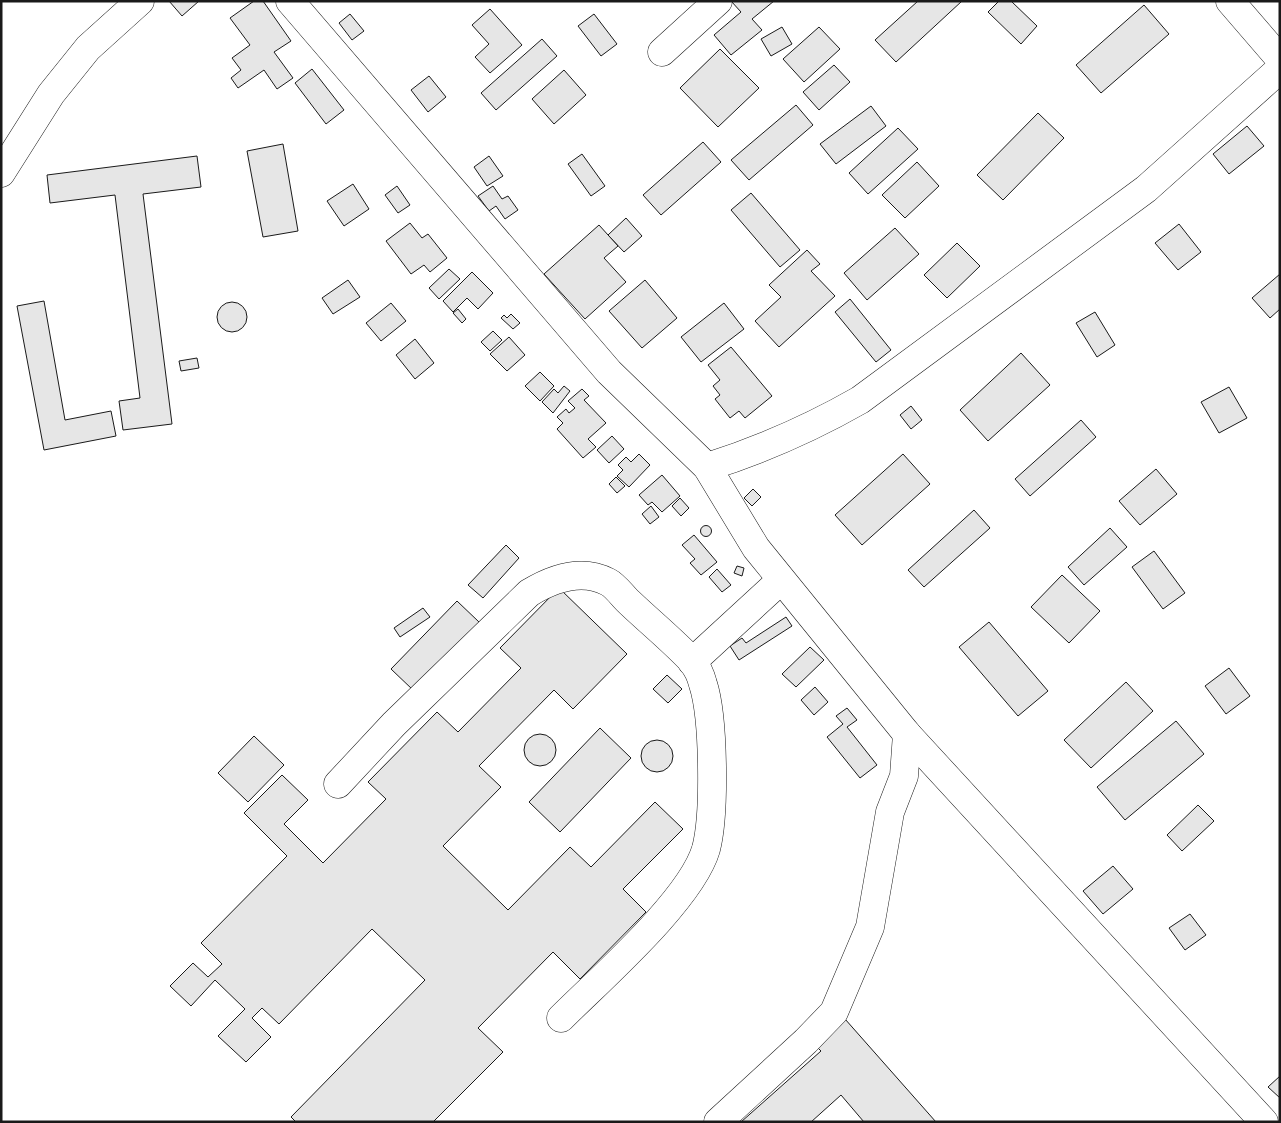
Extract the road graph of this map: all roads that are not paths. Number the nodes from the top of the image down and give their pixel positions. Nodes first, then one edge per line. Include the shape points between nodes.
1 (140, 1) edge
2 (290, 1) edge
3 (718, 1) edge
4 (1230, 1) edge
5 (662, 52) dead end
6 (1280, 59) edge
7 (1280, 69) edge
8 (1, 173) edge
9 (707, 467) junction
10 (780, 581) junction
11 (692, 662) junction
12 (907, 734) junction
13 (338, 784) dead end
14 (561, 1018) dead end
15 (1250, 1117) edge
16 (718, 1122) edge

1 - 8 street via 88,48 51,94
2 - 9 street via 609,372
3 - 5 street
4 - 6 street
7 - 9 street via 1146,189 860,400 812,427
9 - 10 street
10 - 11 street
10 - 12 street
11 - 13 street via 608,582 567,576 547,582 529,593 394,724
11 - 14 street via 703,683 709,716 712,816 705,850 689,884
12 - 15 street
12 - 16 street via 904,776 890,812 870,927 834,1012

